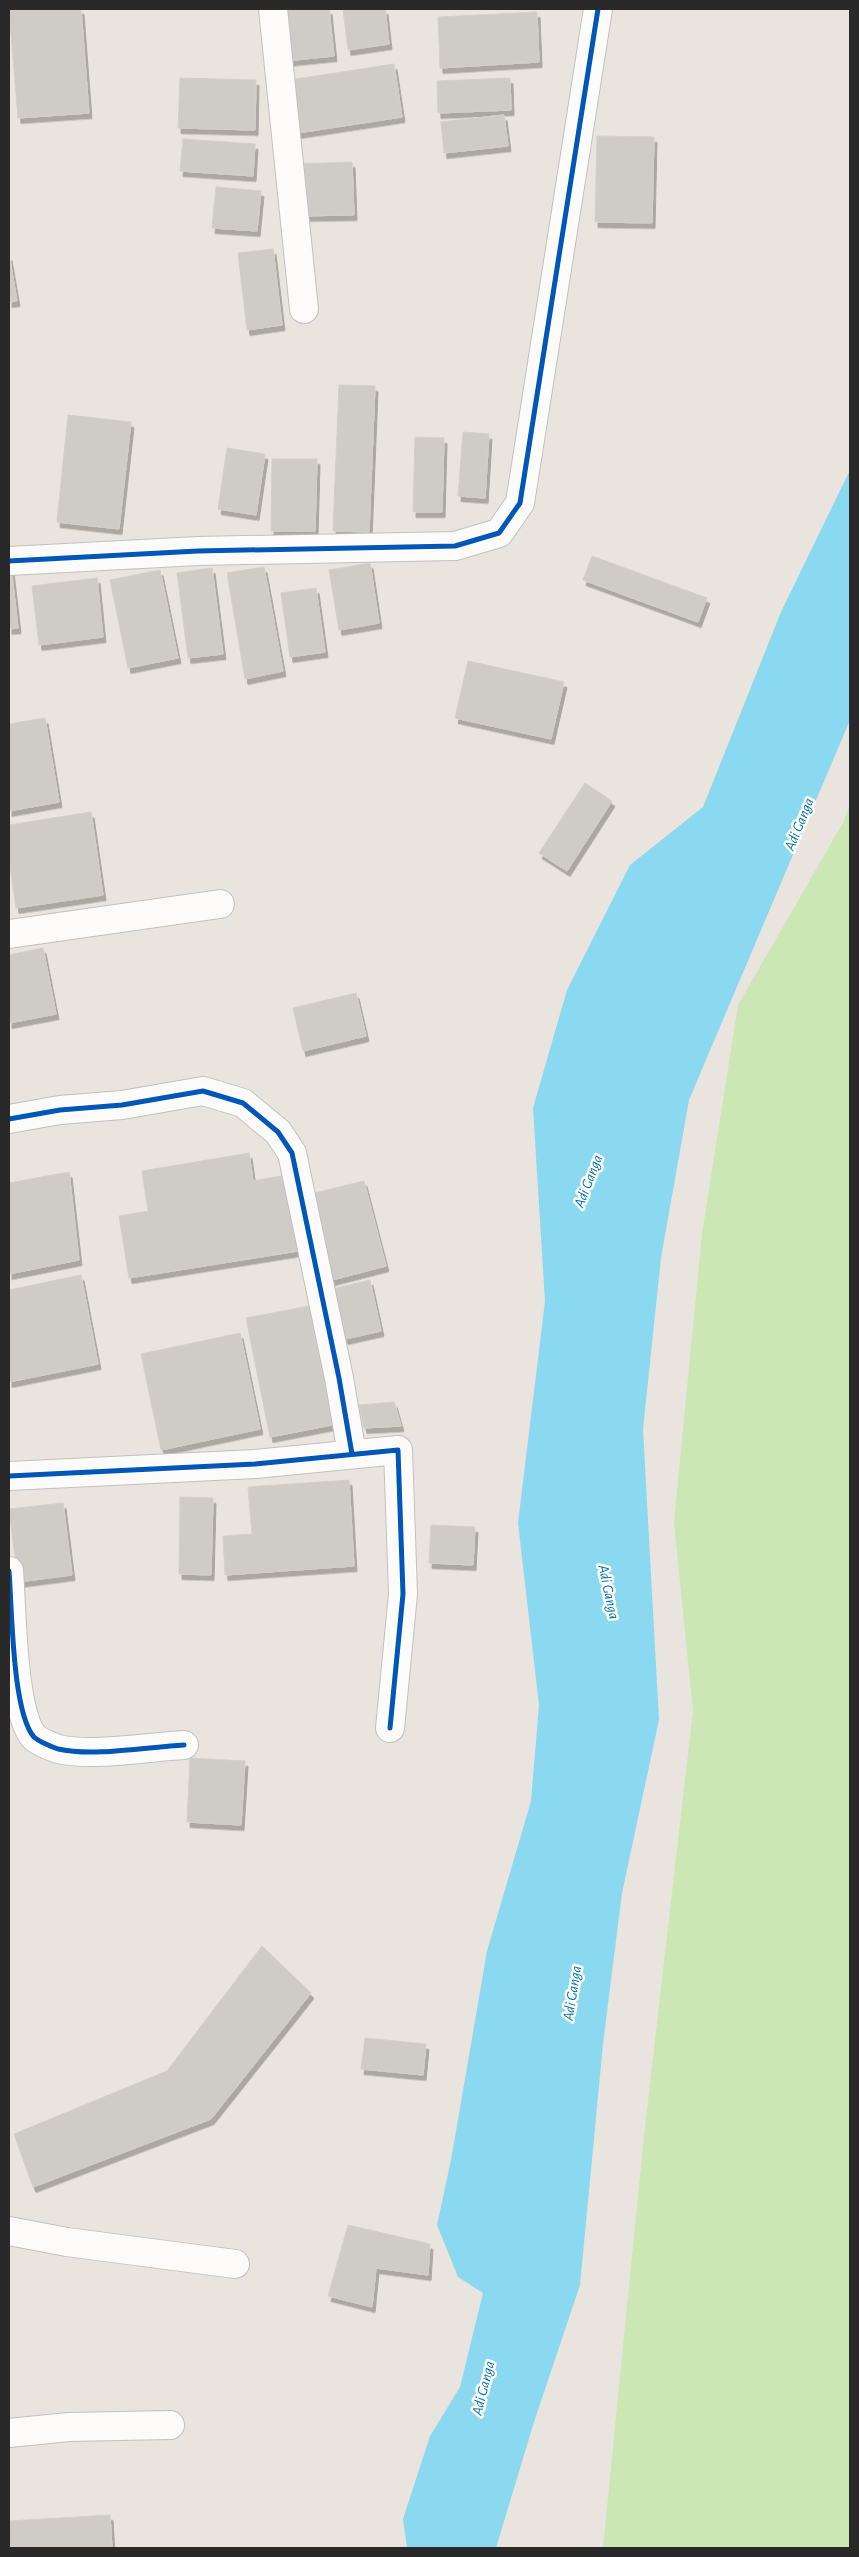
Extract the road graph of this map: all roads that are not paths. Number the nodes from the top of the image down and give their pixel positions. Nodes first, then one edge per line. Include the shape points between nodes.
1 (273, 9) edge
2 (598, 9) edge
3 (304, 309) dead end
4 (9, 560) edge
5 (220, 904) dead end
6 (9, 934) edge
7 (9, 1119) edge
8 (352, 1454) junction
9 (9, 1476) edge
10 (9, 1572) edge
11 (390, 1728) dead end
12 (184, 1745) dead end
13 (9, 2231) edge
14 (235, 2264) dead end
15 (170, 2425) dead end
16 (9, 2433) edge

1 - 3 street
2 - 4 street via 520,503 500,533 455,546
5 - 6 street
7 - 8 street via 204,1092 243,1103 278,1132 292,1152
8 - 9 street via 255,1464
8 - 11 street via 398,1450 403,1594
10 - 12 street via 24,1719 35,1738 57,1748 85,1751
13 - 14 street via 67,2242
15 - 16 street via 70,2427

